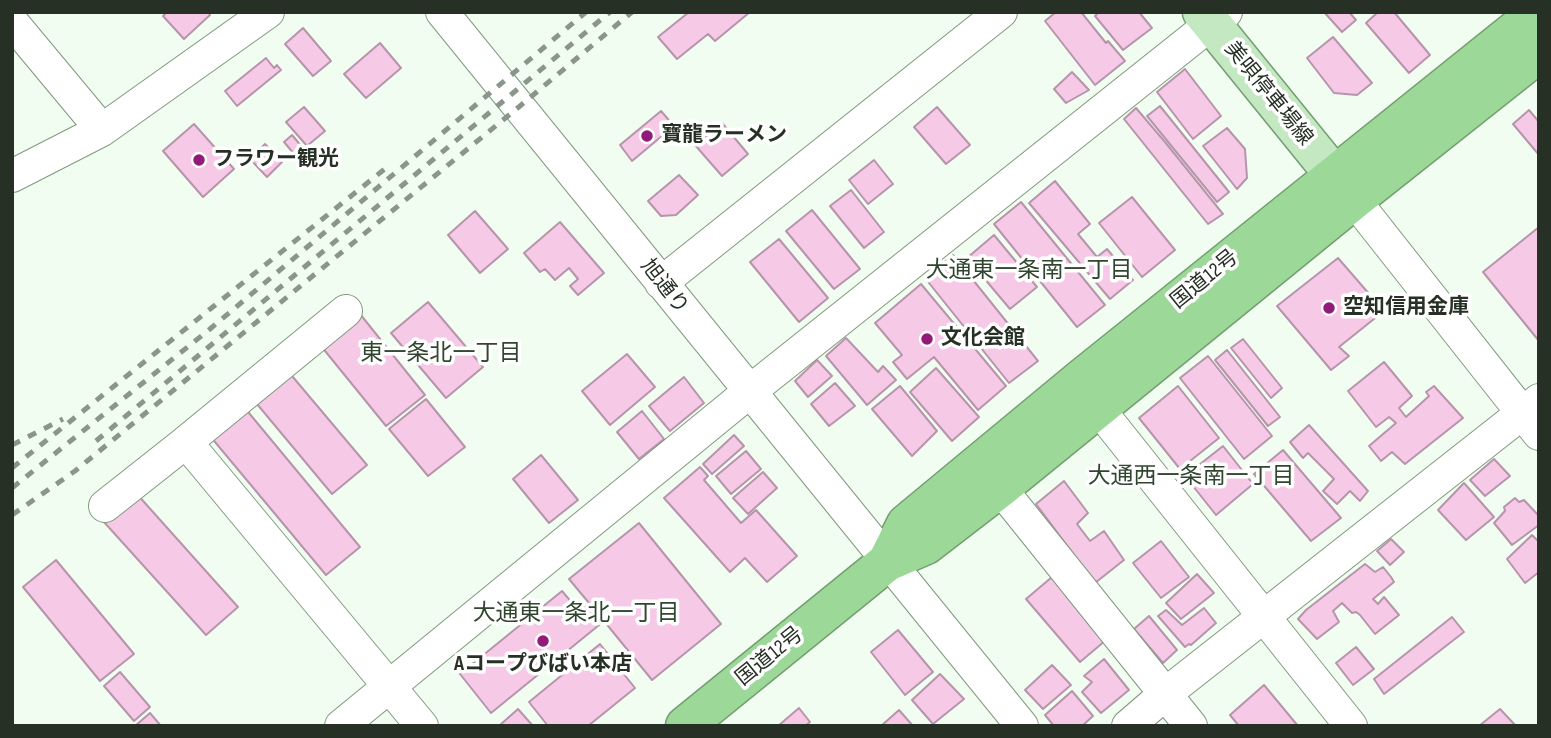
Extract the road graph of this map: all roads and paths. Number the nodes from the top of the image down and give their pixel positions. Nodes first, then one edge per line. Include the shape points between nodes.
1 (442, 12) edge
2 (1000, 12) edge
3 (1538, 12) edge
4 (1213, 16) edge
5 (252, 17) edge
6 (12, 22) edge
7 (1539, 53) edge
8 (102, 130) junction
9 (12, 176) edge
10 (1345, 188) junction
11 (661, 283) junction
12 (346, 311) dead end
13 (750, 392) junction
14 (1097, 408) junction
15 (1533, 416) edge
16 (186, 442) junction
17 (1000, 488) junction
18 (105, 506) dead end
19 (887, 562) junction
20 (1263, 618) junction
21 (391, 687) junction
22 (1164, 695) junction
23 (341, 726) edge
24 (422, 726) edge
25 (685, 726) edge
26 (1022, 726) edge
27 (1128, 726) edge
28 (1191, 726) edge
29 (1351, 726) edge

1 - 11 street, 旭通り
2 - 11 street
3 - 10 highway, 国道12号
4 - 10 main road, 美唄停車場線
4 - 13 street
5 - 8 street
6 - 8 street
7 - 10 highway, 国道12号
8 - 9 street
10 - 14 highway, 国道12号
10 - 15 street
10 - 19 highway, 国道12号 via 1081,379 906,524
11 - 13 street, 旭通り
12 - 16 street
13 - 19 street, 旭通り
13 - 21 street
14 - 17 highway, 国道12号
14 - 20 street
15 - 20 street
16 - 18 street
16 - 21 street
17 - 19 highway, 国道12号 via 926,545
17 - 22 street
19 - 25 highway, 国道12号
19 - 26 street, 旭通り
20 - 22 street
20 - 29 street
21 - 23 street
21 - 24 street
22 - 27 street
22 - 28 street

